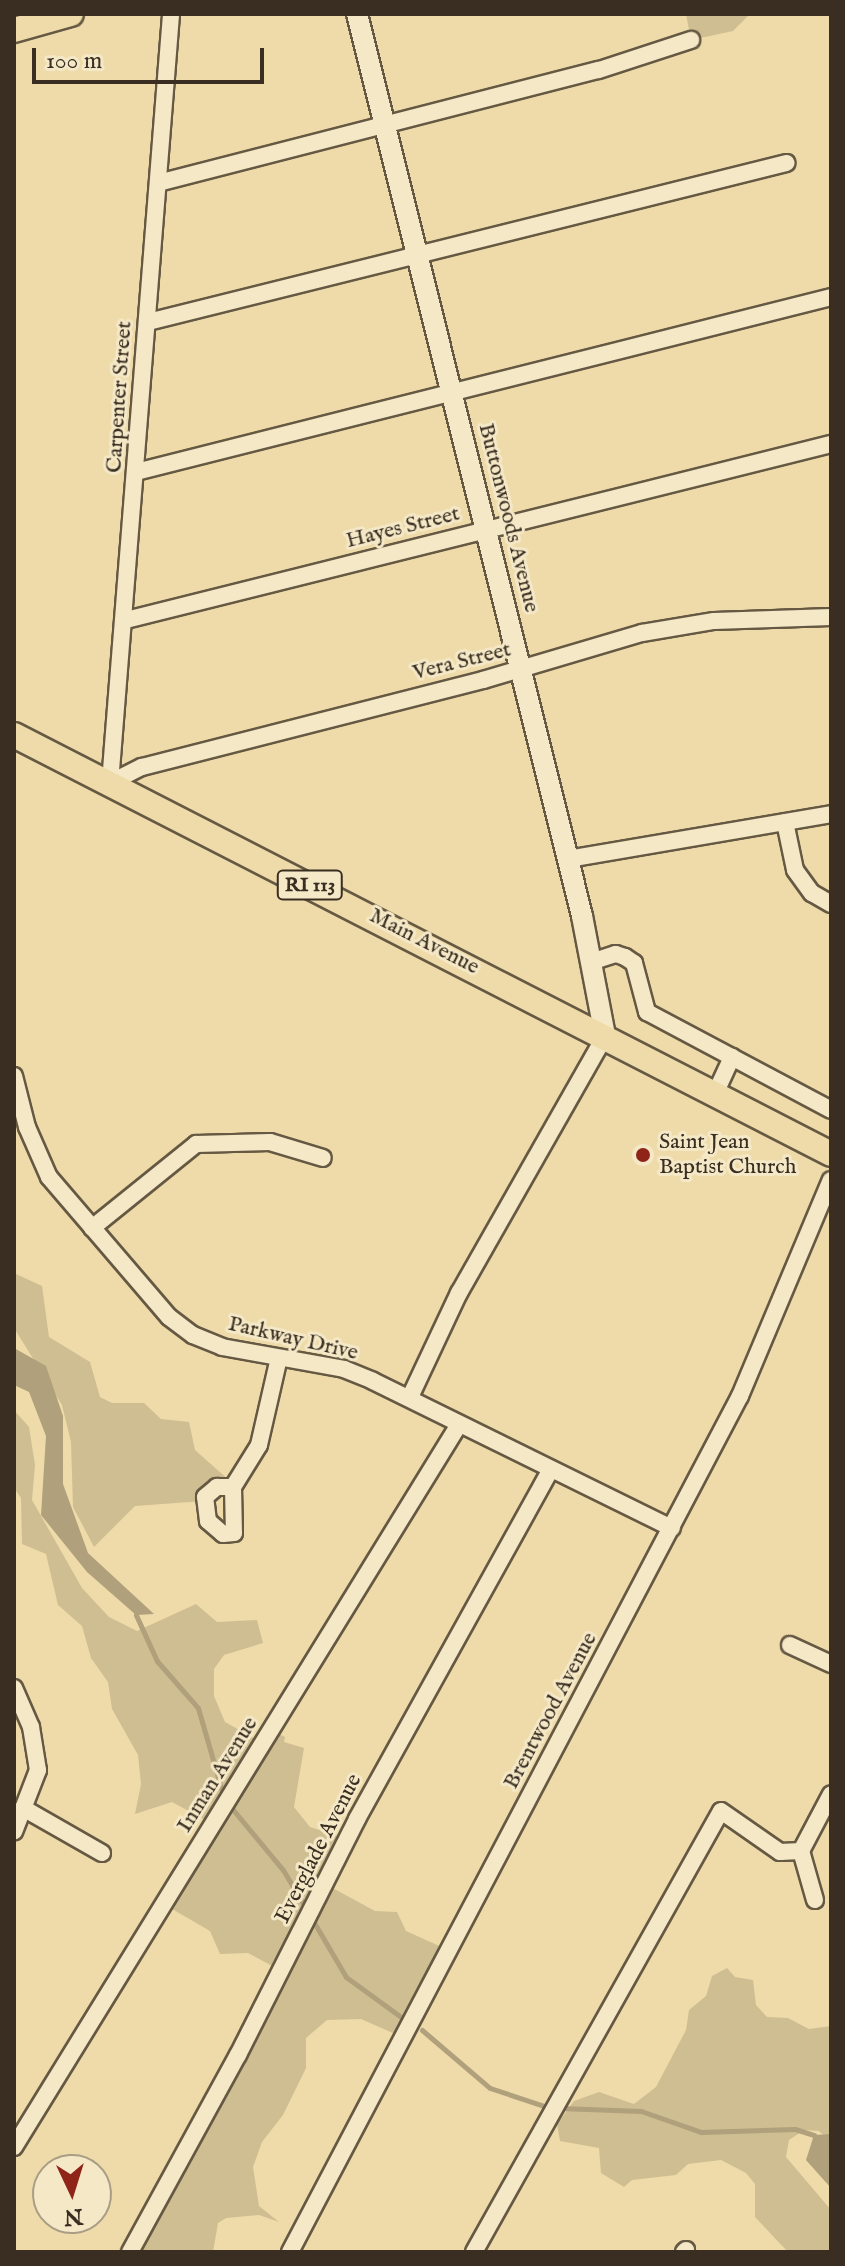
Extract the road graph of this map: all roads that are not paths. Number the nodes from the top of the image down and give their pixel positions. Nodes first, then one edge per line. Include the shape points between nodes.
1 (71, 14) edge
2 (171, 14) edge
3 (357, 14) edge
4 (14, 30) edge
5 (691, 40) dead end
6 (385, 126) junction
7 (786, 163) dead end
8 (158, 183) junction
9 (418, 256) junction
10 (831, 297) edge
11 (148, 322) junction
12 (452, 393) junction
13 (831, 444) edge
14 (136, 472) junction
15 (486, 530) junction
16 (831, 617) edge
17 (126, 620) junction
18 (522, 669) junction
19 (14, 735) edge
20 (110, 783) junction
21 (831, 814) edge
22 (785, 822) junction
23 (568, 859) junction
24 (831, 904) edge
25 (591, 962) junction
26 (605, 1036) junction
27 (732, 1057) junction
28 (14, 1076) edge
29 (715, 1094) junction
30 (831, 1110) edge
31 (831, 1154) edge
32 (323, 1158) dead end
33 (831, 1180) edge
34 (92, 1228) junction
35 (279, 1358) junction
36 (410, 1397) junction
37 (458, 1426) junction
38 (551, 1469) junction
39 (233, 1487) dead end
40 (672, 1528) junction
41 (790, 1645) dead end
42 (831, 1664) edge
43 (14, 1688) edge
44 (831, 1794) edge
45 (23, 1808) junction
46 (14, 1832) edge
47 (801, 1851) junction
48 (102, 1853) dead end
49 (815, 1900) dead end
50 (14, 2147) edge
51 (130, 2252) edge
52 (290, 2252) edge
53 (474, 2252) edge

1 - 4 main road
2 - 8 street, Carpenter Street
3 - 6 street, Buttonwoods Avenue
5 - 6 street
6 - 8 street
6 - 9 street, Buttonwoods Avenue
7 - 9 street
8 - 11 street, Carpenter Street
9 - 11 street
9 - 12 street, Buttonwoods Avenue
10 - 12 street
11 - 14 street, Carpenter Street
12 - 14 street
12 - 15 street, Buttonwoods Avenue
13 - 15 street, Hayes Street
14 - 17 street, Carpenter Street
15 - 17 street, Hayes Street
15 - 18 street, Buttonwoods Avenue
16 - 18 street, Vera Street via 692,623
17 - 20 street, Carpenter Street
18 - 20 street, Vera Street via 142,767
18 - 23 street, Buttonwoods Avenue
19 - 20 main road, Main Avenue / RI 113
20 - 26 main road, Main Avenue / RI 113
21 - 22 street
22 - 23 street
22 - 24 street via 795,870 812,893
23 - 25 street, Buttonwoods Avenue
25 - 26 street, Buttonwoods Avenue
25 - 27 street via 616,954 634,963 647,1012
26 - 29 main road, Main Avenue / RI 113
26 - 36 street via 459,1293
27 - 29 street
27 - 30 street
28 - 34 street, Parkway Drive via 27,1127 49,1177
29 - 31 main road, Main Avenue / RI 113
32 - 34 street via 270,1142 196,1144
33 - 40 street, Brentwood Avenue via 792,1262 756,1362
34 - 35 street, Parkway Drive via 169,1317 193,1335 222,1347
35 - 36 street, Parkway Drive via 344,1369
35 - 39 street via 265,1430
36 - 37 street, Parkway Drive
37 - 38 street, Parkway Drive
37 - 50 street, Inman Avenue
38 - 40 street, Parkway Drive
38 - 51 street, Everglade Avenue via 357,1819 238,2055
40 - 52 street, Brentwood Avenue
41 - 42 street
43 - 45 street via 31,1727 38,1770
44 - 47 street
45 - 46 street
45 - 48 street
47 - 49 street
47 - 53 street via 780,1852 721,1811

